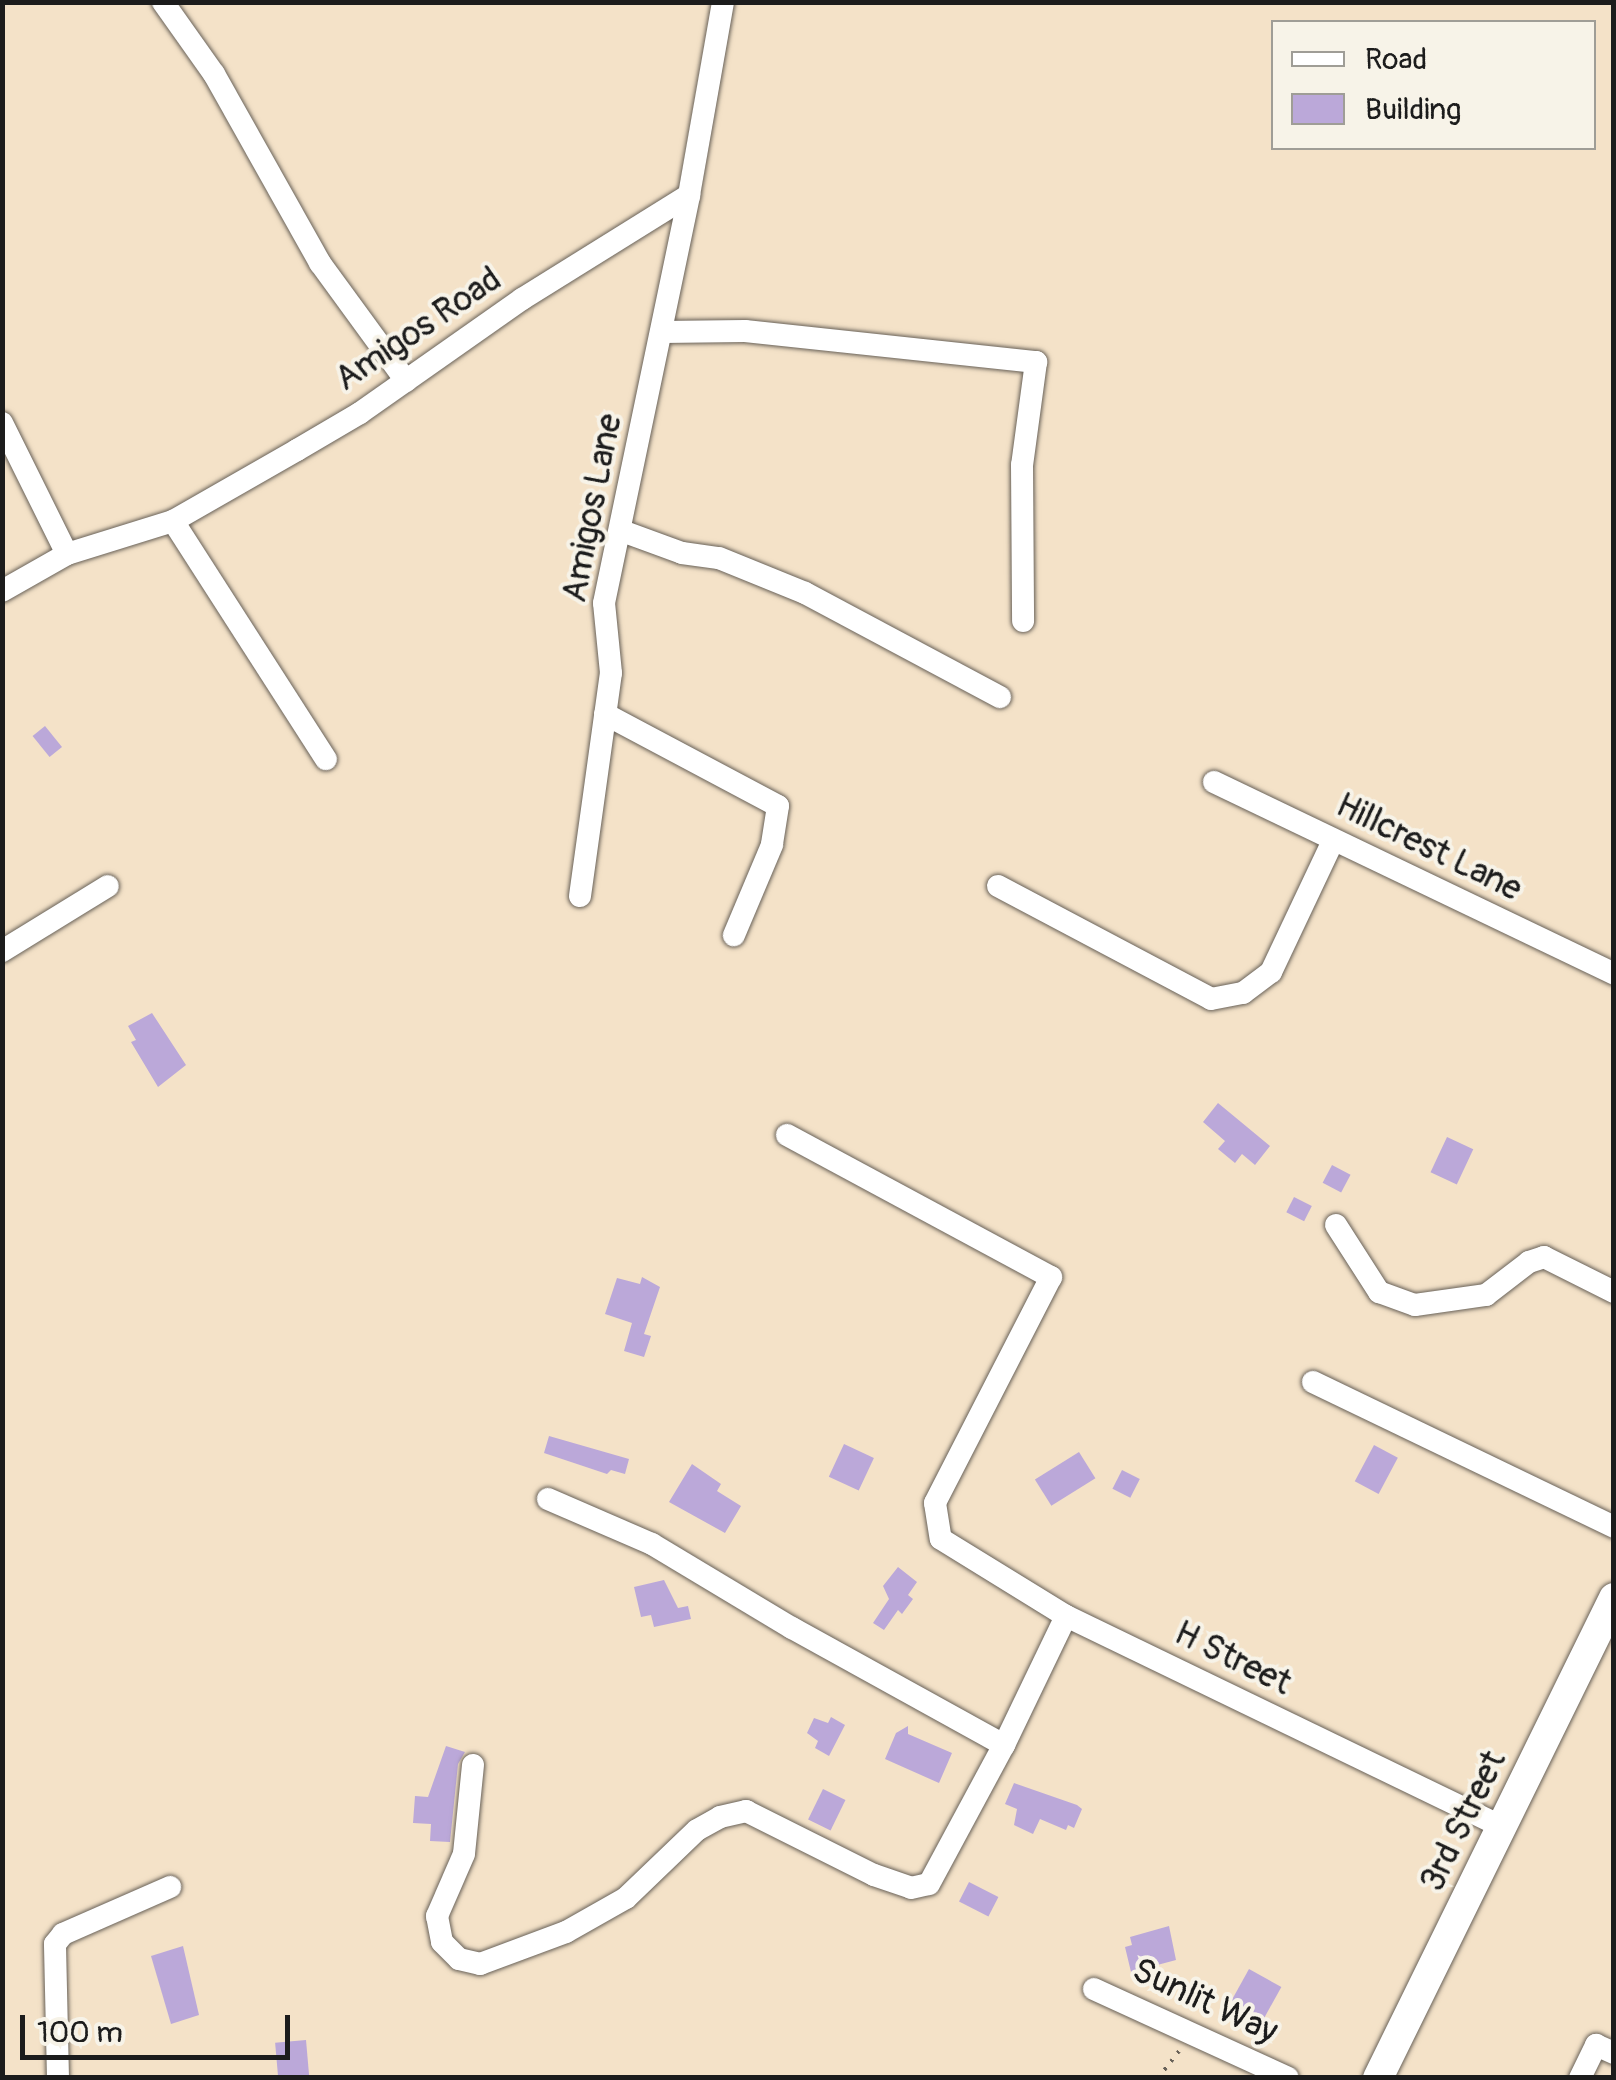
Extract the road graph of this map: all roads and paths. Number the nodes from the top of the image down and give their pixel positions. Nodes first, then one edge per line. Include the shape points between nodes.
1 (163, 2) edge
2 (723, 2) edge
3 (689, 195) junction
4 (662, 332) junction
5 (406, 381) junction
6 (2, 424) edge
7 (173, 520) junction
8 (622, 531) junction
9 (67, 554) junction
10 (2, 590) edge
11 (1023, 621) dead end
12 (1000, 697) dead end
13 (606, 714) junction
14 (326, 760) dead end
15 (1214, 782) dead end
16 (1333, 840) junction
17 (108, 886) dead end
18 (998, 886) dead end
19 (580, 896) dead end
20 (734, 936) dead end
21 (2, 951) edge
22 (1614, 974) edge
23 (787, 1135) dead end
24 (1336, 1225) dead end
25 (1614, 1292) edge
26 (1313, 1382) dead end
27 (548, 1499) dead end
28 (1614, 1527) edge
29 (1614, 1598) edge
30 (1066, 1616) junction
31 (1606, 1630) edge
32 (1004, 1744) junction
33 (473, 1765) dead end
34 (1502, 1827) junction
35 (170, 1887) dead end
36 (1094, 1989) dead end
37 (1193, 2034) junction
38 (1614, 2054) edge
39 (58, 2078) edge
40 (1158, 2078) edge
41 (1288, 2078) edge
42 (1378, 2078) edge
43 (1580, 2078) edge

1 - 5 street via 214,74 320,263
2 - 3 street
3 - 4 street, Amigos Lane
3 - 5 street, Amigos Road
4 - 8 street, Amigos Lane
4 - 11 street via 745,331 1036,362 1022,465
5 - 7 street, Amigos Road
6 - 9 street
7 - 9 street, Amigos Road
7 - 14 street
8 - 12 street via 682,553 720,558 806,592
8 - 13 street, Amigos Lane via 604,603 611,674
9 - 10 street, Amigos Road
13 - 19 street, Amigos Lane
13 - 20 street via 778,806 772,845
15 - 16 street, Hillcrest Lane
16 - 18 street via 1271,972 1243,993 1210,999
16 - 22 street, Hillcrest Lane
17 - 21 street
23 - 30 street, H Street via 1051,1277 934,1502 940,1539
24 - 25 street via 1380,1292 1415,1305 1486,1295 1544,1257
26 - 28 street
27 - 32 street via 652,1544
29 - 31 main road, 3rd Street
30 - 32 street
30 - 34 street, H Street
31 - 34 main road, 3rd Street
32 - 33 street via 929,1884 911,1888 874,1875 746,1811 697,1830 626,1898 566,1932 480,1964 459,1959 442,1942 437,1916 464,1854
34 - 42 main road, 3rd Street
35 - 39 street via 63,1934 55,1944
36 - 37 street, Sunlit Way
37 - 40 path
37 - 41 street, Sunlit Way
38 - 43 street via 1596,2045

